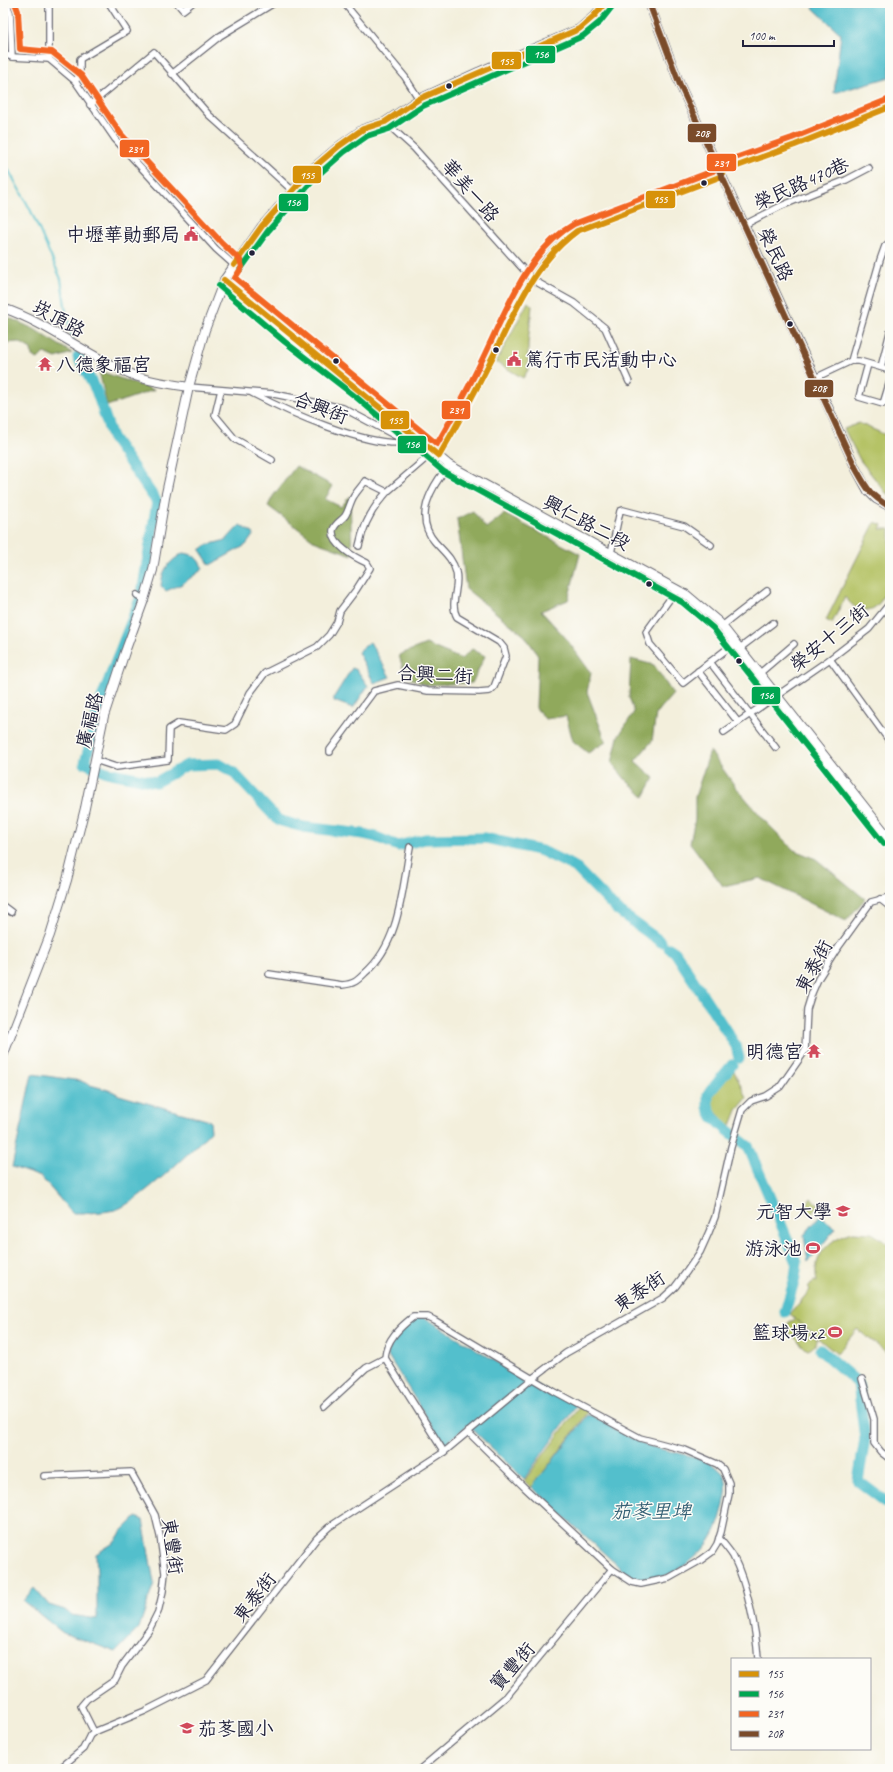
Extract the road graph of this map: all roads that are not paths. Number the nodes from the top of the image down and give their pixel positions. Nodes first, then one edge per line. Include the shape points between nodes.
1 (6, 3) edge
2 (49, 3) edge
3 (109, 3) edge
4 (177, 3) edge
5 (192, 3) edge
6 (274, 3) edge
7 (344, 3) edge
8 (605, 3) edge
9 (649, 3) edge
10 (3, 54) edge
11 (12, 57) junction
12 (49, 59) junction
13 (172, 74) junction
14 (75, 81) junction
15 (419, 99) junction
16 (90, 105) junction
17 (890, 106) edge
18 (385, 122) junction
19 (869, 168) dead end
20 (722, 176) junction
21 (294, 191) junction
22 (744, 225) junction
23 (890, 242) edge
24 (234, 265) junction
25 (224, 280) junction
26 (533, 280) junction
27 (3, 308) edge
28 (890, 332) edge
29 (851, 361) junction
30 (868, 364) junction
31 (881, 367) junction
32 (890, 370) edge
33 (816, 378) junction
34 (890, 381) edge
35 (629, 382) dead end
36 (190, 387) junction
37 (222, 390) junction
38 (250, 392) junction
39 (407, 442) junction
40 (435, 455) junction
41 (272, 460) dead end
42 (449, 465) junction
43 (387, 492) junction
44 (890, 507) edge
45 (711, 545) dead end
46 (359, 546) dead end
47 (611, 553) junction
48 (677, 589) junction
49 (767, 591) dead end
50 (136, 596) dead end
51 (144, 600) junction
52 (890, 603) edge
53 (773, 623) dead end
54 (722, 626) junction
55 (794, 644) dead end
56 (738, 645) junction
57 (830, 659) junction
58 (710, 662) junction
59 (698, 671) junction
60 (760, 673) junction
61 (778, 695) junction
62 (750, 714) junction
63 (738, 722) junction
64 (724, 732) dead end
65 (890, 742) edge
66 (776, 748) dead end
67 (330, 752) dead end
68 (95, 760) junction
69 (890, 839) edge
70 (410, 847) dead end
71 (890, 898) edge
72 (880, 900) junction
73 (3, 906) edge
74 (890, 907) edge
75 (11, 912) dead end
76 (269, 974) dead end
77 (3, 1056) edge
78 (385, 1358) junction
79 (533, 1378) junction
80 (862, 1379) dead end
81 (324, 1407) dead end
82 (468, 1432) junction
83 (444, 1452) junction
84 (890, 1459) edge
85 (44, 1476) dead end
86 (719, 1538) junction
87 (612, 1568) junction
88 (758, 1658) edge
89 (94, 1732) junction
90 (59, 1769) edge
91 (420, 1769) edge

1 - 11 street via 10,12
2 - 12 street
3 - 14 street via 127,32 80,59 80,76
4 - 5 street via 183,10
6 - 13 street via 220,36
7 - 15 street
8 - 15 street, 廣福路 via 579,29
9 - 20 street, 榮民路 via 680,86
10 - 11 street
11 - 12 street
12 - 14 street
13 - 16 street via 154,52
13 - 21 street via 209,115
14 - 16 street
15 - 18 street, 廣福路
16 - 24 street via 118,143 195,224 204,237
17 - 20 street via 721,172
18 - 21 street, 廣福路 via 363,129 339,146 312,169
18 - 26 street, 華美一路 via 414,148
19 - 22 street, 榮民路470巷
20 - 22 street, 榮民路
20 - 26 street via 577,231 558,245
21 - 24 street, 廣福路 via 262,226
22 - 33 street, 榮民路
23 - 29 street via 880,260
24 - 25 street, 廣福路
25 - 36 street, 廣福路 via 205,330
25 - 40 street, 興仁路二段
26 - 35 street, 華美一路 via 574,303 605,328
26 - 40 street
27 - 36 street, 崁頂路 via 74,342 112,366 135,376
28 - 31 street
29 - 30 street
29 - 33 street
30 - 31 street
30 - 34 street via 859,397 883,404
31 - 32 street
33 - 44 street, 榮民路 via 868,491
36 - 37 street
36 - 51 street, 廣福路 via 165,498 153,570
37 - 38 street
37 - 41 street via 215,415 235,439
38 - 39 street, 合興街 via 277,406 366,439 398,444
38 - 39 street via 274,394 343,408
39 - 40 street
40 - 42 street, 興仁路二段
40 - 43 street
42 - 47 street, 興仁路二段
42 - 67 street, 合興二街 via 437,480 425,504 428,532 452,560 457,573 453,610 457,617 499,642 504,648 506,656 494,687 490,691 479,692 428,691 398,685 374,691
43 - 46 street via 363,528
43 - 68 street via 365,481 334,530 338,543 355,558 367,563 370,568 340,611 329,635 317,647 265,673 250,694 235,724 226,730 179,723 169,729 168,760 116,767
45 - 47 street via 684,526 623,510 620,511
47 - 48 street, 興仁路二段
48 - 54 street, 興仁路二段
48 - 59 street via 646,632 650,644 683,683
49 - 54 street
50 - 51 street
51 - 68 street, 廣福路 via 104,716
52 - 57 street, 榮安十三街 via 869,629
53 - 56 street
54 - 56 street, 興仁路二段
55 - 60 street
56 - 58 street
56 - 60 street, 興仁路二段
57 - 61 street, 榮安十三街
57 - 65 street
58 - 59 street
58 - 62 street
59 - 63 street
60 - 61 street, 興仁路二段
61 - 62 street, 榮安十三街
61 - 69 street, 興仁路二段
62 - 63 street, 榮安十三街
62 - 66 street
63 - 64 street, 榮安十三街
68 - 77 street, 廣福路 via 67,880 52,928
70 - 76 street via 400,905 385,950 374,966 352,985 342,986
71 - 72 street
72 - 74 street
72 - 79 street, 東泰街 via 871,902 863,912 818,979 807,1009 805,1051 780,1087 766,1096 751,1101 742,1110 715,1217 700,1252 675,1287 656,1301 566,1353
73 - 75 street
78 - 79 street via 385,1350 397,1330 413,1317 423,1317 434,1320
78 - 81 street via 366,1368
78 - 83 street
79 - 82 street, 東泰街
79 - 86 street via 640,1438 684,1450 723,1469 729,1483 729,1494
80 - 84 street via 874,1419 874,1443
82 - 83 street, 東泰街
82 - 87 street
83 - 89 street, 東泰街 via 325,1531 206,1680 145,1711
85 - 89 street, 東豐街 via 131,1472 155,1515 160,1536 165,1573 158,1612 149,1630 115,1680 81,1706
86 - 87 street via 712,1552 701,1560 659,1581 641,1584 632,1582
86 - 88 street via 732,1556 740,1576 755,1629
87 - 91 street, 寶豐街 via 507,1696
89 - 90 street via 83,1749

